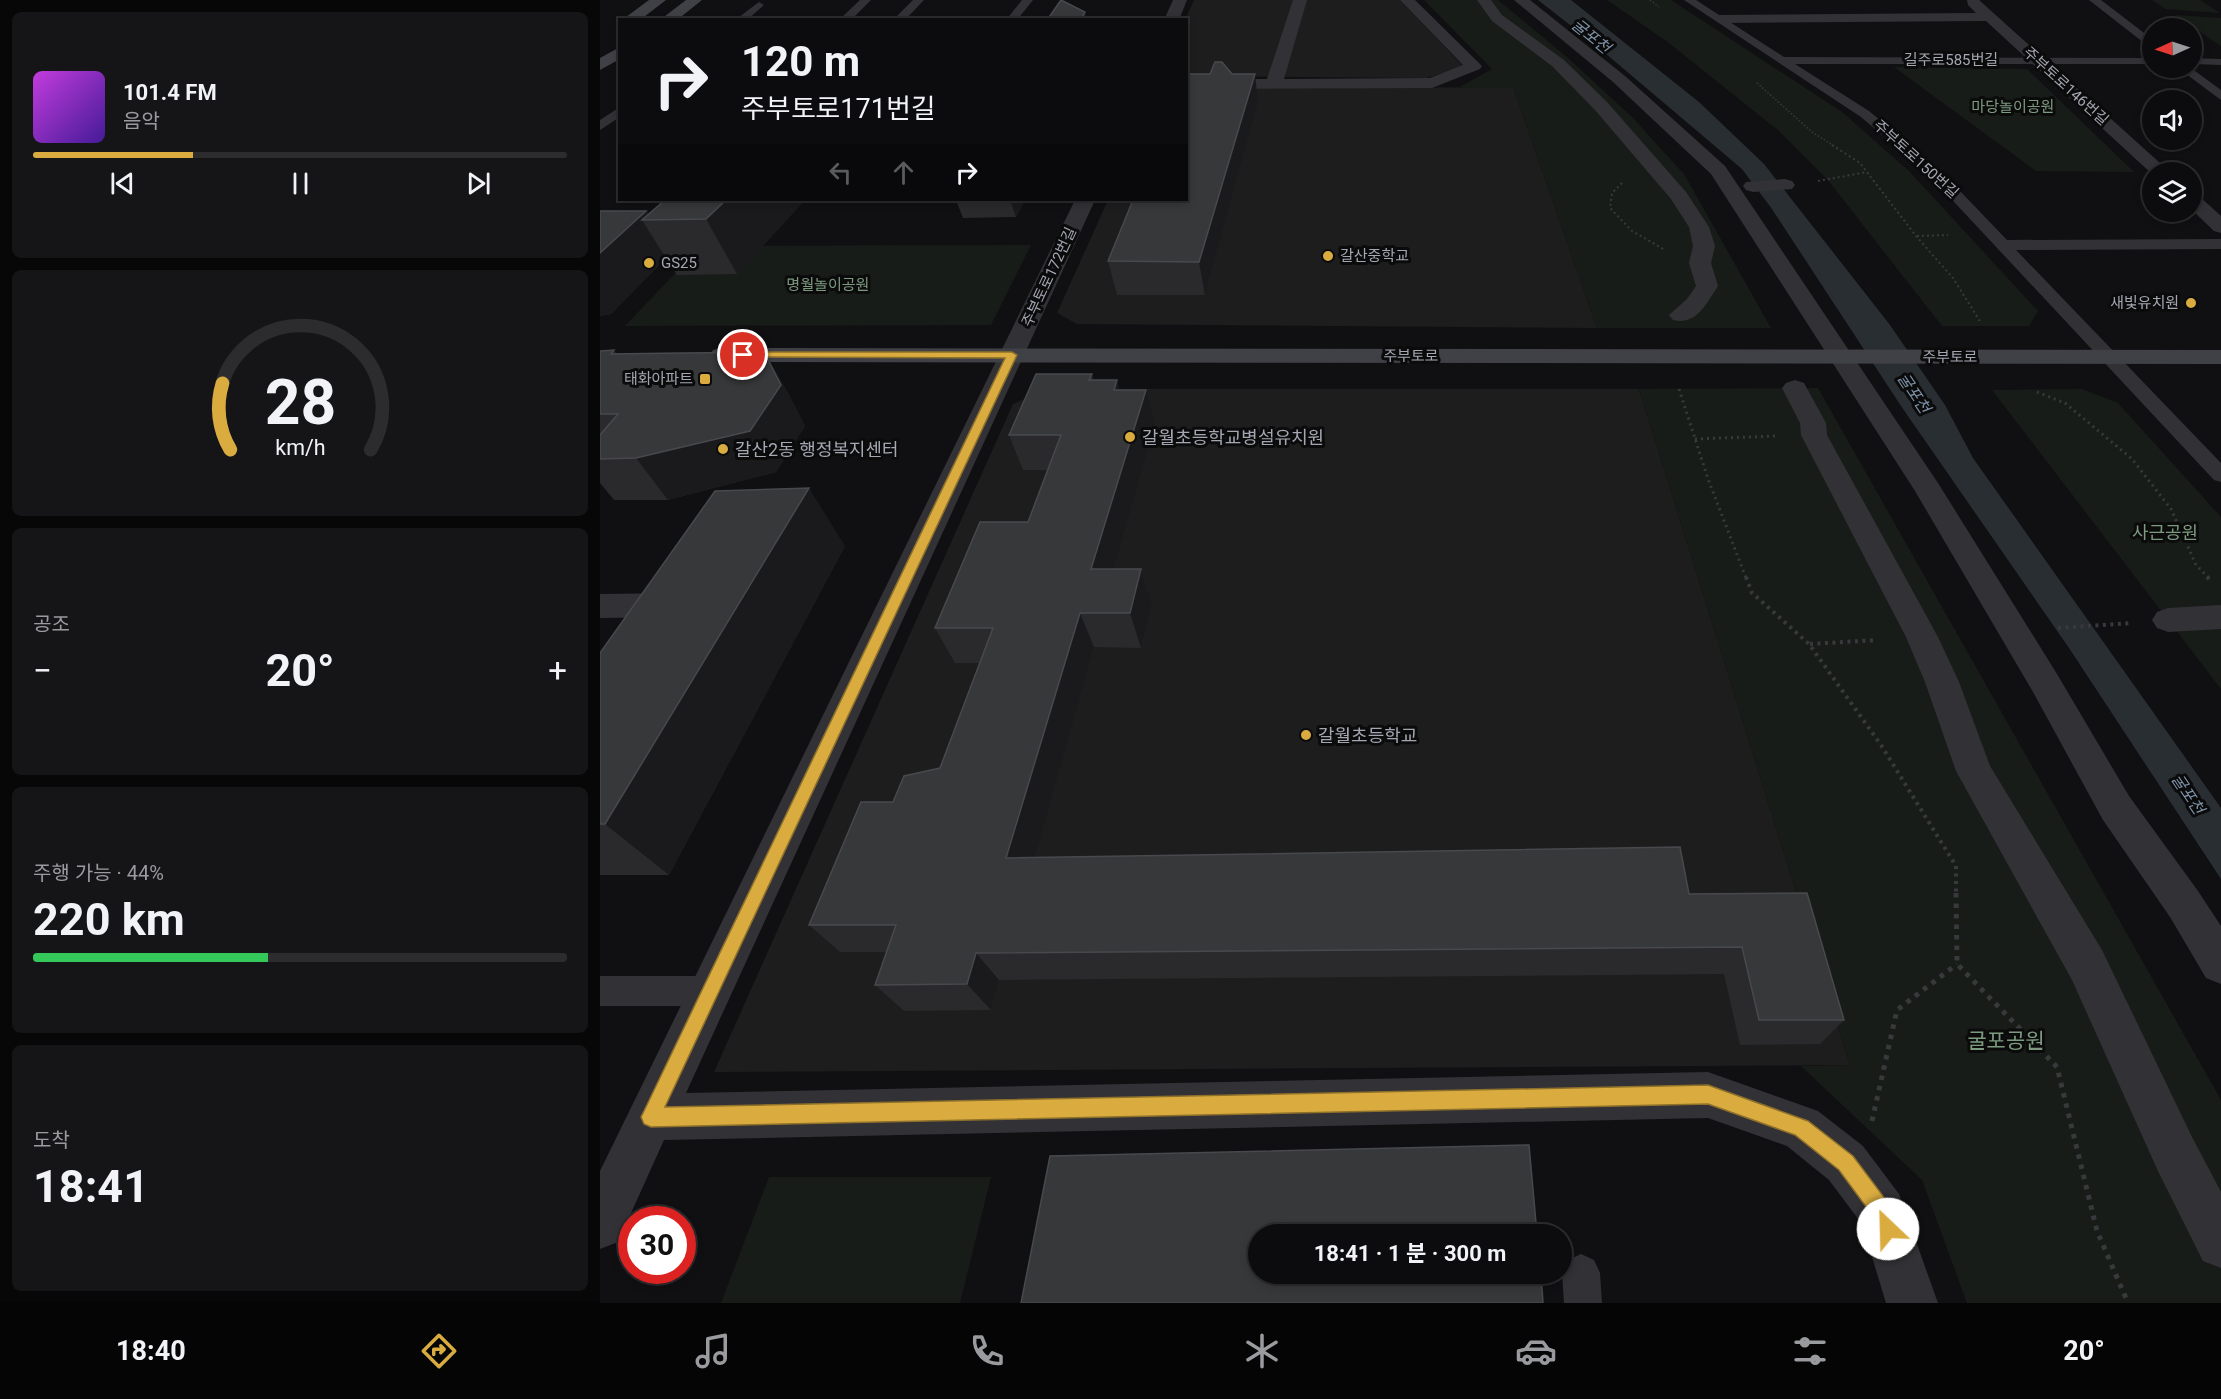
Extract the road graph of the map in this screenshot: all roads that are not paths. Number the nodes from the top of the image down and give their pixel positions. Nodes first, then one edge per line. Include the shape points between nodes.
1 (659, 0) edge
2 (695, 0) edge
3 (866, 0) edge
4 (919, 0) edge
5 (1028, 0) edge
6 (1180, 0) edge
7 (1300, 0) edge
8 (1407, 0) edge
9 (1484, 0) edge
10 (1521, 0) edge
11 (1689, 0) edge
12 (1971, 0) edge
13 (2098, 3) edge
14 (759, 5) dead end
15 (1990, 17) junction
16 (632, 18) edge
17 (670, 18) edge
18 (743, 18) edge
19 (846, 18) edge
20 (900, 18) edge
21 (1013, 18) edge
22 (1172, 18) edge
23 (1719, 19) junction
24 (2142, 36) edge
25 (618, 53) edge
26 (1785, 60) junction
27 (2037, 60) junction
28 (2142, 61) edge
29 (2202, 61) edge
30 (2221, 62) edge
31 (600, 65) edge
32 (2197, 78) edge
33 (1188, 84) edge
34 (1274, 84) junction
35 (2221, 96) edge
36 (618, 112) edge
37 (600, 126) edge
38 (2150, 162) edge
39 (1785, 185) dead end
40 (1753, 186) dead end
41 (1085, 201) edge
42 (2202, 209) edge
43 (2221, 227) edge
44 (2221, 244) edge
45 (2004, 245) junction
46 (1681, 315) dead end
47 (700, 355) edge
48 (1012, 355) junction
49 (2110, 357) junction
50 (2221, 357) edge
51 (1795, 388) dead end
52 (2221, 475) edge
53 (600, 606) edge
54 (2221, 616) edge
55 (2168, 620) dead end
56 (669, 632) edge
57 (2221, 964) edge
58 (600, 991) edge
59 (710, 991) junction
60 (651, 1117) junction
61 (600, 1224) edge
62 (2221, 1243) edge
63 (1912, 1303) edge

1 - 16 main road
2 - 17 main road
3 - 19 lane
4 - 20 lane
5 - 21 lane
6 - 22 street
7 - 34 street
8 - 34 street via 1474,66 1432,83
9 - 46 street via 1497,18 1558,63 1570,85 1629,137 1679,196 1699,227 1704,246 1700,263 1707,286 1695,304
10 - 57 street via 1619,79 1718,170 1909,460 2116,808
11 - 23 lane, 주부토로150번길
12 - 15 street, 주부토로146번길
13 - 24 lane
14 - 18 lane
15 - 23 street
15 - 27 street, 주부토로146번길
23 - 26 lane, 주부토로150번길
25 - 31 main road
26 - 27 lane, 길주로585번길
26 - 45 lane, 주부토로150번길 via 1865,114 1920,160
27 - 28 lane, 길주로585번길
27 - 38 street, 주부토로146번길
29 - 30 lane
32 - 35 lane
33 - 34 street
36 - 37 lane
39 - 40 street
41 - 48 street, 주부토로172번길
42 - 43 street
44 - 45 lane
45 - 49 lane, 주부토로150번길
47 - 48 main road, 주부토로
48 - 49 main road, 주부토로
48 - 59 street, 주부토로172번길
49 - 50 main road, 주부토로
49 - 52 lane, 주부토로150번길
51 - 62 street via 1813,423 1814,435 1922,637 1974,771 2087,965
53 - 56 street via 688,605
54 - 55 street
58 - 59 lane
59 - 60 street, 주부토로172번길
60 - 61 street, 주부토로172번길
60 - 63 street via 1708,1095 1801,1128 1846,1163 1882,1211

